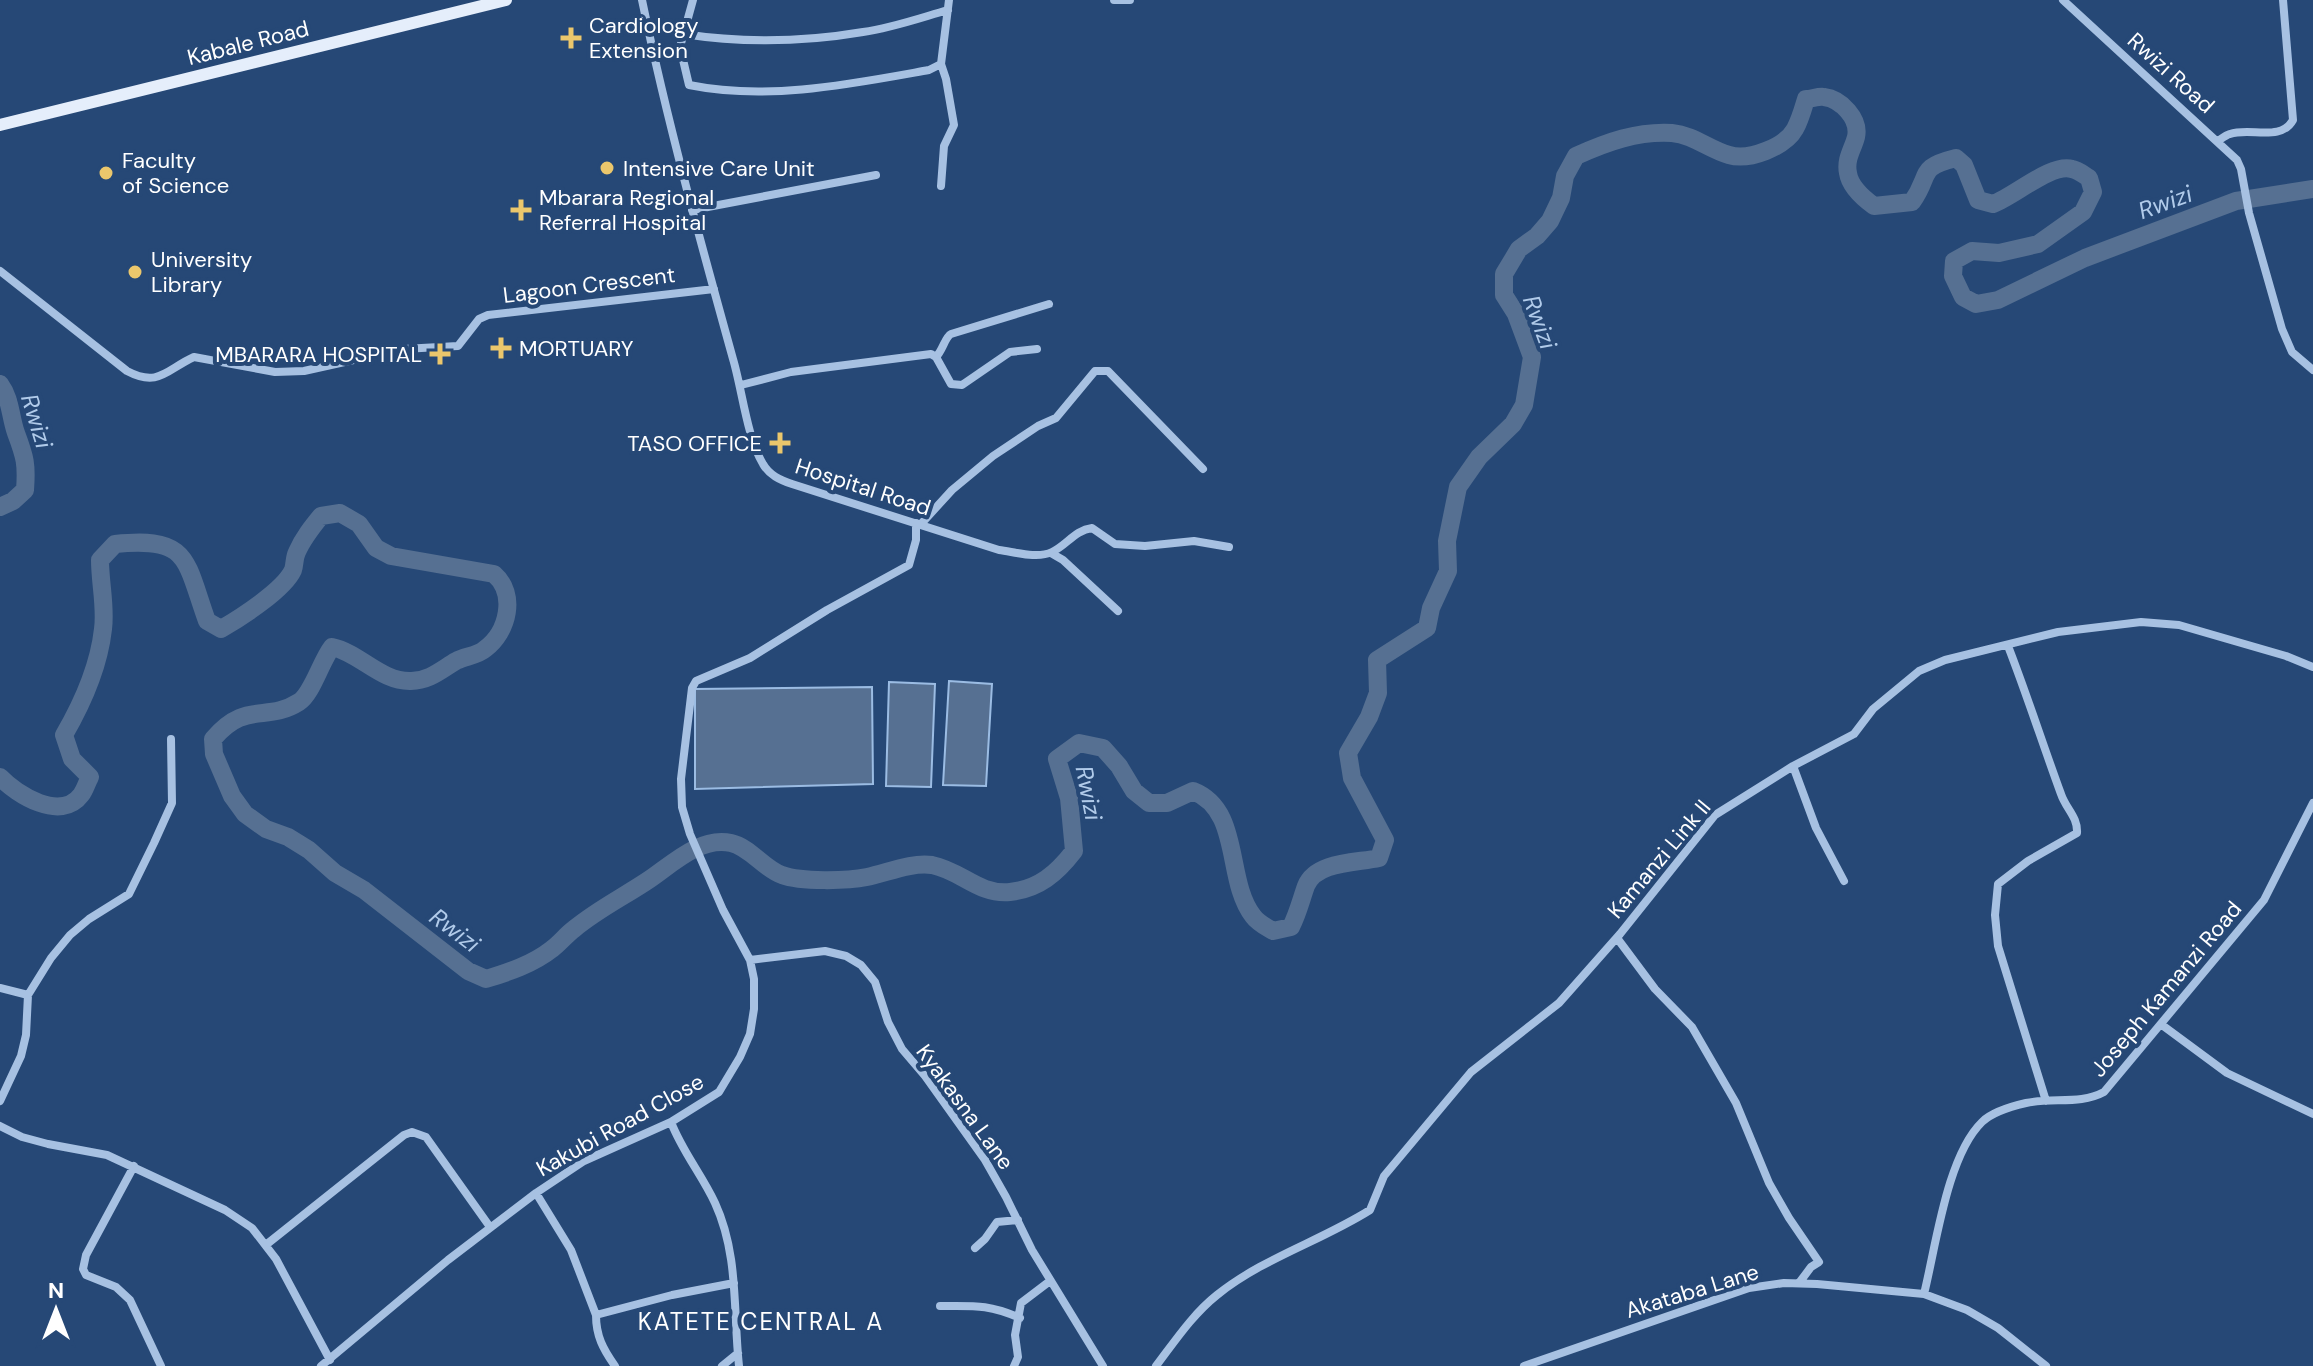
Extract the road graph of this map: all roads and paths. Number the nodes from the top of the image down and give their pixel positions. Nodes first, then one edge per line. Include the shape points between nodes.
1 (506, 0) edge
2 (642, 0) edge
3 (693, 0) edge
4 (949, 0) edge
5 (1114, 0) edge
6 (1130, 0) edge
7 (2063, 0) edge
8 (2283, 0) edge
9 (948, 10) junction
10 (683, 34) junction
11 (941, 64) junction
12 (0, 125) edge
13 (2218, 141) junction
14 (876, 175) dead end
15 (941, 186) dead end
16 (692, 210) junction
17 (0, 271) edge
18 (714, 289) junction
19 (1049, 304) dead end
20 (1037, 349) dead end
21 (936, 357) junction
22 (2313, 370) edge
23 (741, 385) junction
24 (1203, 469) dead end
25 (918, 524) junction
26 (1229, 547) dead end
27 (1051, 553) junction
28 (1118, 611) dead end
29 (2008, 646) junction
30 (2313, 667) edge
31 (171, 739) dead end
32 (1793, 766) junction
33 (2313, 803) edge
34 (1844, 881) dead end
35 (1617, 938) junction
36 (750, 960) junction
37 (0, 988) edge
38 (28, 995) junction
39 (2162, 1025) junction
40 (0, 1101) edge
41 (2046, 1101) junction
42 (2313, 1114) edge
43 (671, 1122) junction
44 (0, 1126) edge
45 (134, 1166) junction
46 (536, 1193) junction
47 (1018, 1220) junction
48 (490, 1227) junction
49 (267, 1244) junction
50 (975, 1248) dead end
51 (1050, 1281) junction
52 (734, 1283) junction
53 (1799, 1283) junction
54 (1924, 1294) junction
55 (940, 1306) dead end
56 (596, 1315) junction
57 (1020, 1318) junction
58 (738, 1353) junction
59 (330, 1360) junction
60 (161, 1366) edge
61 (321, 1366) edge
62 (615, 1366) edge
63 (722, 1366) edge
64 (739, 1366) edge
65 (1014, 1366) edge
66 (1103, 1366) edge
67 (1156, 1366) edge
68 (1524, 1366) edge
69 (2046, 1366) edge

1 - 12 main road, Kabale Road
2 - 16 street, Hospital Road
3 - 10 street
4 - 9 street
5 - 6 street
7 - 13 street, Rwizi Road
8 - 13 street via 2293,120 2279,132 2229,134
9 - 10 street via 864,32 795,39 721,40
9 - 11 street
10 - 11 street via 681,60 689,85 701,88 835,87
11 - 15 street via 954,125 944,146
13 - 22 street, Rwizi Road via 2237,160 2244,180 2282,329 2292,352
14 - 16 street
16 - 18 street, Hospital Road
17 - 18 street, Lagoon Crescent via 127,371 146,379 163,376 194,357 275,372 313,370 403,349 458,346 488,315
18 - 23 street, Hospital Road
19 - 21 street via 951,334
20 - 21 street via 1010,352 962,385 951,384
21 - 23 street via 791,372
23 - 25 street, Hospital Road via 756,449 764,467 778,479
24 - 25 street via 1108,371 1095,371 1056,418 993,456
25 - 27 street, Hospital Road via 999,550
25 - 36 street, Kakubi Road Close via 909,565 750,658 696,681 689,705 682,807 703,867
26 - 27 street via 1194,541 1115,544 1092,528
27 - 28 street
29 - 30 street, Kamanzi Link II via 2058,632 2141,622 2179,625
29 - 32 street, Kamanzi Link II via 1919,671 1873,709 1854,734
29 - 41 street via 2062,798 2078,823 2070,839 1998,884 1998,946
31 - 38 street via 172,803 129,894 70,935
32 - 34 street via 1816,828
32 - 35 street, Kamanzi Link II via 1715,815
33 - 39 street, Joseph Kamanzi Road via 2264,900
35 - 53 street via 1692,1027 1736,1103 1769,1183 1819,1262
35 - 67 street, Kamanzi Link II via 1559,1003 1471,1072 1384,1176 1370,1210 1216,1295
36 - 43 street, Kakubi Road Close via 754,1009 740,1057 719,1092
36 - 47 street, Kyakasna Lane via 825,951 861,965 875,982 902,1049 985,1160
37 - 38 street
38 - 40 street via 21,1056
39 - 41 street, Joseph Kamanzi Road via 2104,1092 2091,1099
39 - 42 street via 2227,1073
41 - 54 street, Joseph Kamanzi Road via 2027,1102 1984,1119 1966,1141
43 - 46 street, Kakubi Road Close via 584,1161
43 - 52 street via 714,1201
44 - 45 street via 22,1137
45 - 49 street via 225,1210
45 - 60 street via 83,1269 130,1300
46 - 48 street, Kakubi Road Close
46 - 56 street via 571,1250
47 - 50 street via 997,1222
47 - 51 street, Kyakasna Lane
48 - 49 street via 426,1137 412,1132
48 - 59 street, Kakubi Road Close
49 - 59 street
51 - 57 street via 1021,1303
51 - 66 street, Kyakasna Lane
52 - 56 street
52 - 58 street
53 - 54 street, Akataba Lane
53 - 68 street, Akataba Lane via 1749,1288
54 - 69 street, Akataba Lane via 1998,1328
55 - 57 street via 983,1305
56 - 62 street via 602,1347
57 - 65 street
58 - 63 street
58 - 64 street
59 - 61 street, Kakubi Road Close

